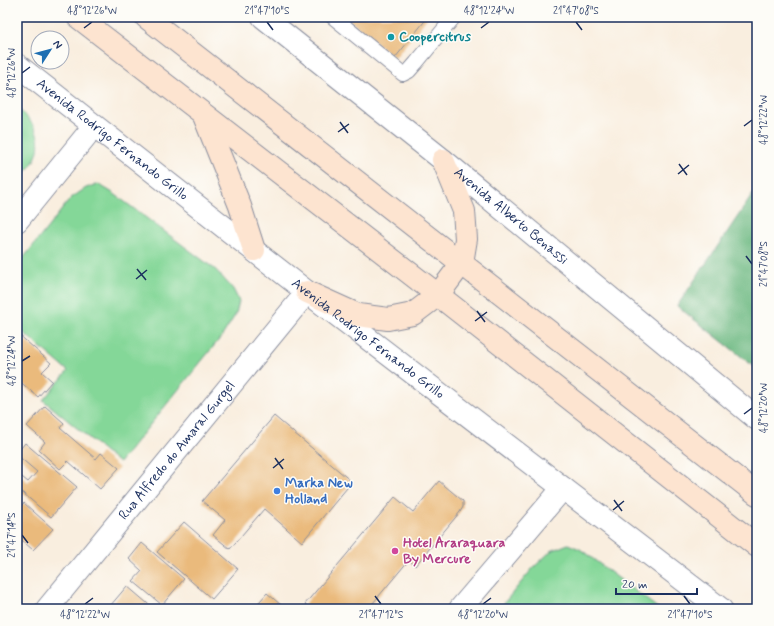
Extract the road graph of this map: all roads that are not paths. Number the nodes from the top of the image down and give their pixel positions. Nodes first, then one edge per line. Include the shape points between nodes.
1 (78, 17) edge
2 (146, 17) edge
3 (263, 17) edge
4 (333, 17) edge
5 (454, 17) edge
6 (17, 65) edge
7 (203, 115) junction
8 (94, 126) junction
9 (443, 160) junction
10 (17, 220) edge
11 (254, 250) junction
12 (462, 263) junction
13 (307, 292) junction
14 (438, 295) junction
15 (757, 419) edge
16 (563, 488) junction
17 (757, 494) edge
18 (757, 546) edge
19 (47, 609) edge
20 (460, 609) edge
21 (721, 609) edge

1 - 7 main road
2 - 12 main road
3 - 9 street, Avenida Alberto Benassi
4 - 5 lane via 403,74 416,63
6 - 8 street, Avenida Rodrigo Fernando Grillo
7 - 11 main road via 240,206
7 - 14 main road
8 - 10 street
8 - 11 street, Avenida Rodrigo Fernando Grillo
9 - 12 main road via 464,211 466,239
9 - 15 street, Avenida Alberto Benassi
11 - 13 street, Avenida Rodrigo Fernando Grillo
12 - 14 main road
12 - 17 main road
13 - 14 main road via 358,315 388,319 413,314
13 - 16 street, Avenida Rodrigo Fernando Grillo
13 - 19 street, Rua Alfredo do Amaral Gurgel
14 - 18 main road
16 - 20 street
16 - 21 street, Avenida Rodrigo Fernando Grillo

